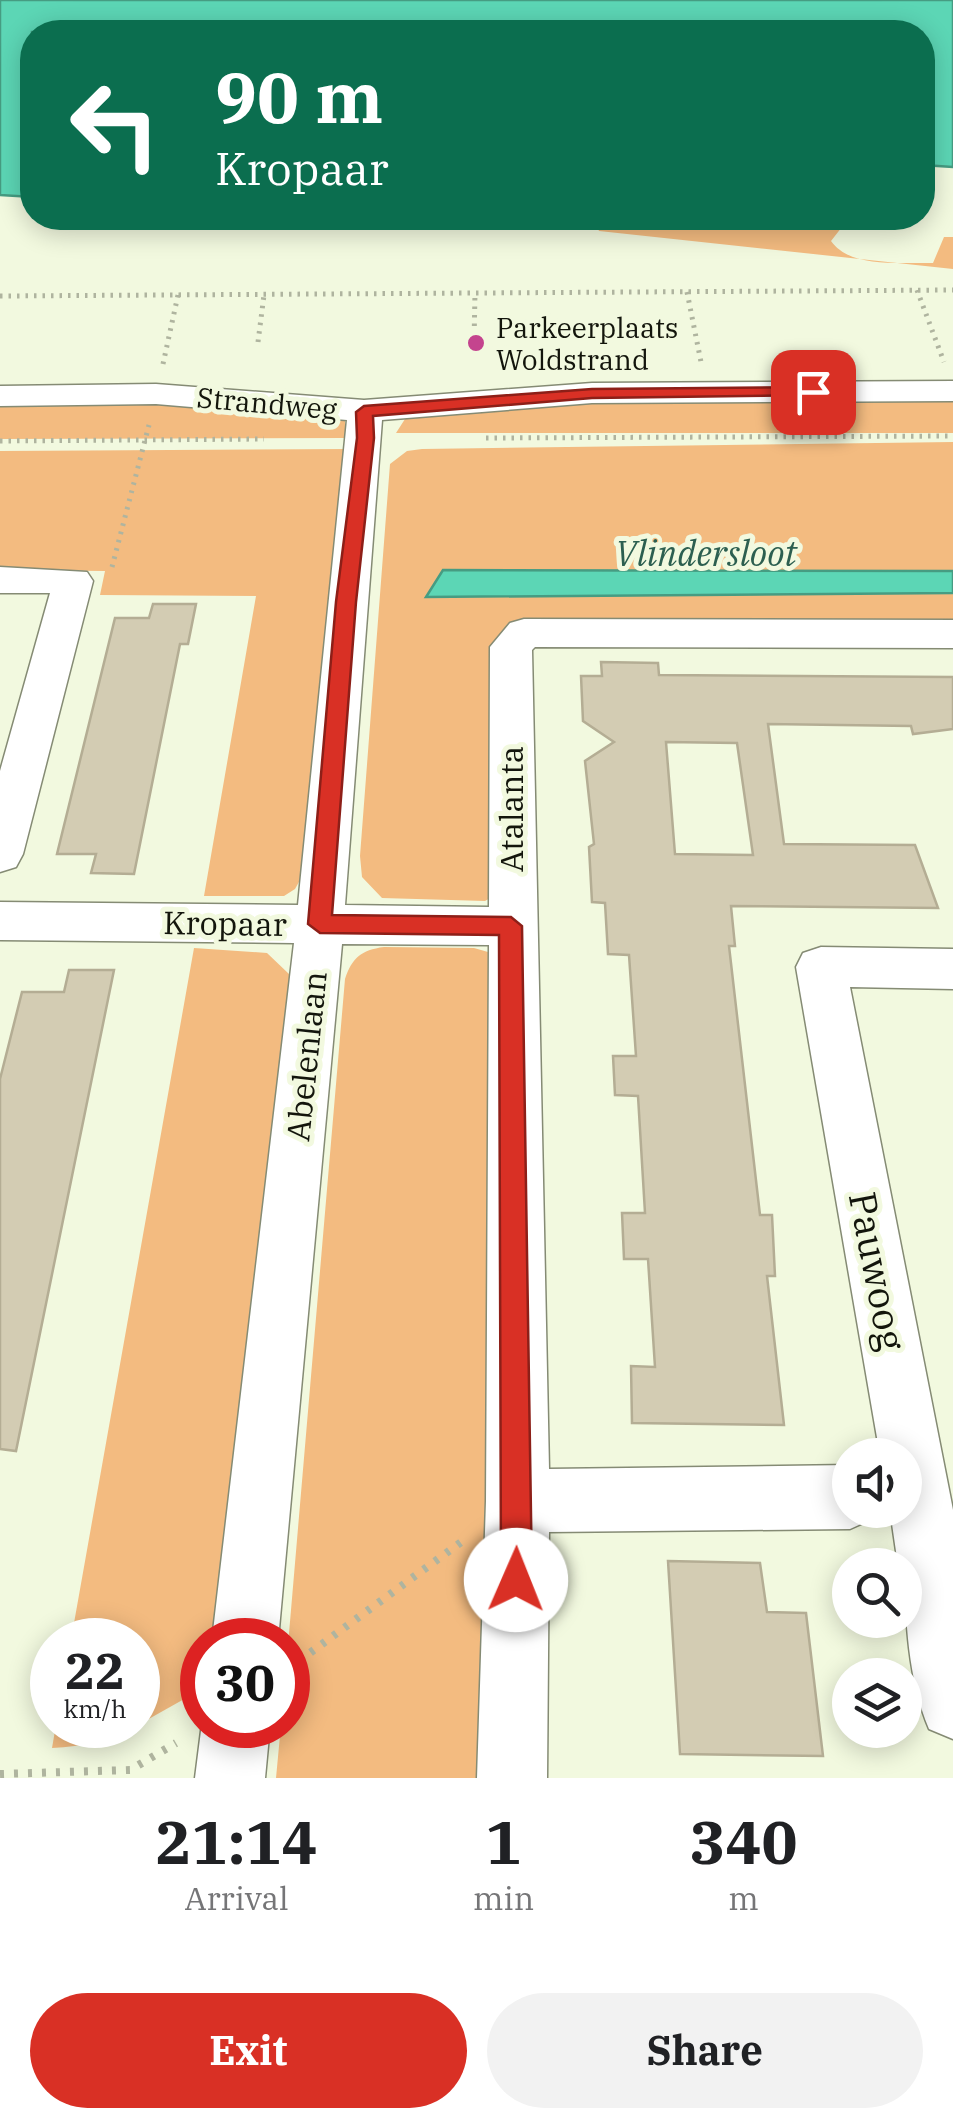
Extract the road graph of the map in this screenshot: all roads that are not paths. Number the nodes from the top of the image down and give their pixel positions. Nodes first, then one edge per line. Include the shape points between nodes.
1 (950, 381) edge
2 (0, 396) edge
3 (364, 412) junction
4 (0, 580) edge
5 (953, 634) edge
6 (0, 854) edge
7 (0, 921) edge
8 (320, 924) junction
9 (511, 926) junction
10 (953, 969) edge
11 (832, 1496) edge
12 (926, 1496) edge
13 (518, 1501) junction
14 (247, 1618) edge
15 (953, 1705) edge
16 (512, 1778) edge

1 - 3 street, Strandweg via 592,394
2 - 3 street, Strandweg via 156,394
3 - 8 street, Abelenlaan
4 - 6 street via 73,581
5 - 9 street, Atalanta via 524,634 512,648
7 - 8 street, Kropaar
8 - 9 street, Kropaar
8 - 14 street, Abelenlaan
9 - 13 street, Atalanta
10 - 12 street, Pauwoog via 821,967
11 - 13 street
12 - 15 street, Pauwoog
13 - 16 street, Atalanta

